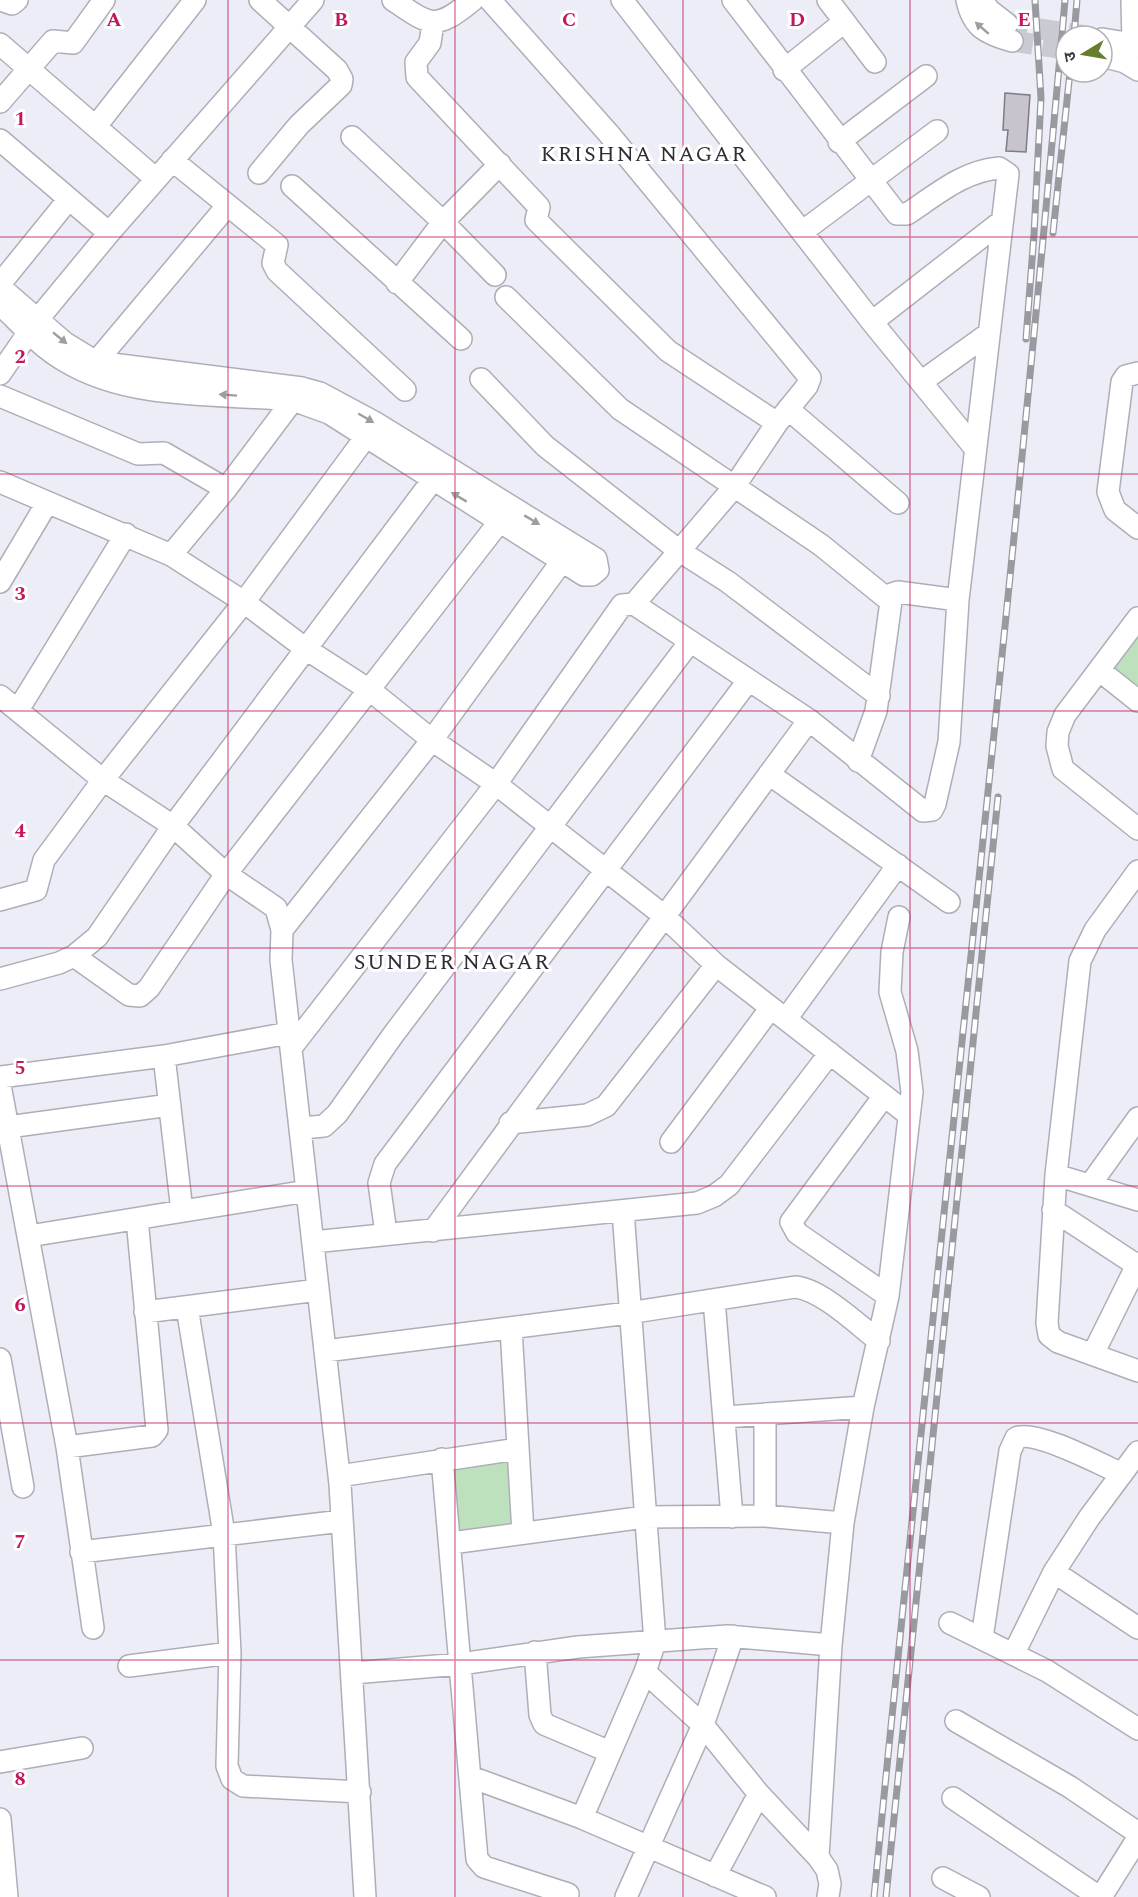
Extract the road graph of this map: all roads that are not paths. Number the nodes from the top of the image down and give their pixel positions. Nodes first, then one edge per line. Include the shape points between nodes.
1 (1, 0) edge
2 (17, 0) edge
3 (104, 0) edge
4 (195, 0) edge
5 (260, 0) edge
6 (313, 0) edge
7 (393, 0) edge
8 (473, 0) edge
9 (490, 0) edge
10 (622, 0) edge
11 (733, 0) edge
12 (828, 0) edge
13 (967, 0) edge
14 (982, 0) edge
15 (1132, 0) edge
16 (844, 22) junction
17 (433, 23) junction
18 (290, 25) junction
19 (0, 44) edge
20 (1114, 45) edge
21 (1114, 56) edge
22 (1134, 56) edge
23 (875, 62) dead end
24 (30, 67) junction
25 (784, 70) junction
26 (926, 76) dead end
27 (0, 102) edge
28 (96, 126) junction
29 (936, 131) dead end
30 (352, 137) dead end
31 (0, 140) edge
32 (839, 142) junction
33 (172, 160) junction
34 (500, 164) junction
35 (259, 173) dead end
36 (156, 179) junction
37 (869, 181) junction
38 (292, 186) dead end
39 (68, 200) junction
40 (226, 206) junction
41 (1002, 221) junction
42 (443, 222) junction
43 (802, 232) junction
44 (109, 233) junction
45 (495, 275) dead end
46 (397, 283) junction
47 (0, 286) edge
48 (506, 297) dead end
49 (0, 304) edge
50 (872, 322) junction
51 (33, 326) junction
52 (988, 334) junction
53 (461, 339) dead end
54 (93, 368) junction
55 (1138, 373) edge
56 (0, 374) edge
57 (481, 379) dead end
58 (921, 382) junction
59 (405, 390) dead end
60 (0, 396) edge
61 (293, 400) junction
62 (783, 416) junction
63 (364, 438) junction
64 (974, 447) junction
65 (432, 481) junction
66 (0, 482) edge
67 (734, 487) junction
68 (226, 489) junction
69 (47, 502) junction
70 (898, 503) dead end
71 (500, 521) junction
72 (1138, 528) edge
73 (126, 534) junction
74 (678, 550) junction
75 (171, 555) junction
76 (562, 561) junction
77 (0, 582) edge
78 (958, 600) junction
79 (890, 601) junction
80 (244, 602) junction
81 (634, 604) junction
82 (1138, 618) edge
83 (689, 643) junction
84 (306, 649) junction
85 (1099, 670) junction
86 (748, 681) junction
87 (371, 691) junction
88 (0, 696) edge
89 (879, 696) junction
90 (1138, 701) edge
91 (18, 711) junction
92 (809, 720) junction
93 (432, 740) junction
94 (858, 761) junction
95 (769, 774) junction
96 (103, 780) junction
97 (496, 784) junction
98 (173, 826) junction
99 (549, 828) junction
100 (1138, 829) edge
101 (898, 865) junction
102 (606, 870) junction
103 (1138, 871) edge
104 (226, 874) junction
105 (0, 900) edge
106 (949, 902) dead end
107 (663, 915) junction
108 (899, 917) dead end
109 (282, 930) junction
110 (74, 956) junction
111 (716, 965) junction
112 (0, 979) edge
113 (778, 1014) junction
114 (290, 1040) junction
115 (830, 1053) junction
116 (164, 1056) junction
117 (0, 1077) edge
118 (0, 1085) edge
119 (884, 1096) junction
120 (170, 1106) junction
121 (909, 1115) junction
122 (1138, 1118) edge
123 (510, 1123) junction
124 (8, 1126) junction
125 (302, 1128) junction
126 (671, 1142) dead end
127 (1056, 1175) junction
128 (1090, 1185) junction
129 (307, 1191) junction
130 (1138, 1200) edge
131 (1053, 1210) junction
132 (182, 1211) junction
133 (623, 1211) junction
134 (137, 1219) junction
135 (433, 1231) junction
136 (386, 1233) junction
137 (29, 1236) junction
138 (313, 1242) junction
139 (1138, 1265) edge
140 (318, 1290) junction
141 (888, 1296) junction
142 (714, 1300) junction
143 (187, 1307) junction
144 (145, 1312) junction
145 (628, 1313) junction
146 (511, 1328) junction
147 (879, 1341) junction
148 (325, 1351) junction
149 (1093, 1354) junction
150 (0, 1359) edge
151 (1138, 1371) edge
152 (863, 1407) junction
153 (765, 1414) junction
154 (725, 1417) junction
155 (67, 1447) junction
156 (517, 1449) junction
157 (442, 1459) junction
158 (1132, 1466) edge
159 (339, 1476) junction
160 (23, 1487) dead end
161 (765, 1516) junction
162 (645, 1517) junction
163 (732, 1517) junction
164 (342, 1521) junction
165 (843, 1523) junction
166 (224, 1533) junction
167 (523, 1533) junction
168 (451, 1543) junction
169 (81, 1552) junction
170 (1054, 1572) junction
171 (1136, 1621) edge
172 (950, 1623) dead end
173 (93, 1628) dead end
174 (733, 1636) junction
175 (982, 1638) junction
176 (655, 1642) junction
177 (831, 1646) junction
178 (535, 1652) junction
179 (230, 1653) junction
180 (1014, 1653) junction
181 (460, 1664) junction
182 (129, 1666) dead end
183 (645, 1672) junction
184 (353, 1673) junction
185 (956, 1721) dead end
186 (703, 1725) junction
187 (1138, 1729) edge
188 (82, 1749) dead end
189 (610, 1752) junction
190 (0, 1762) edge
191 (471, 1777) junction
192 (360, 1792) junction
193 (759, 1794) junction
194 (953, 1798) dead end
195 (582, 1818) junction
196 (0, 1820) edge
197 (1138, 1833) edge
198 (1138, 1838) edge
199 (649, 1848) junction
200 (818, 1857) junction
201 (715, 1876) junction
202 (943, 1878) dead end
203 (568, 1894) dead end
204 (7, 1897) edge
205 (365, 1897) edge
206 (626, 1897) edge
207 (765, 1897) edge
208 (828, 1897) edge
209 (979, 1897) edge
210 (1100, 1897) edge

1 - 2 street via 12,4
3 - 24 street via 73,43 54,41
4 - 28 street
5 - 18 street
6 - 18 street
7 - 17 street
8 - 17 street via 453,16
9 - 62 street via 609,134 808,374 809,382
10 - 43 street
11 - 25 street
12 - 16 street
14 -> 13 street via 1010,33 983,31
15 - 22 street
16 - 23 street
16 - 25 street
17 - 34 street via 430,43 416,62 417,77
18 - 33 street
18 - 35 street via 337,70 342,80
19 - 24 street
20 - 22 street
21 - 22 street
24 - 27 street
24 - 28 street
25 - 32 street
26 - 32 street
28 - 36 street
29 - 37 street
30 - 42 street
31 - 39 street
32 - 37 street
33 - 36 street
33 - 40 street
34 - 42 street
34 - 62 street via 540,209 535,218 539,224 668,351
36 - 44 street
37 - 41 street via 891,209 902,214 967,175 979,170 1004,169 1008,183
37 - 43 street
38 - 46 street
39 - 44 street
39 - 47 street
40 - 54 street
40 - 59 street via 277,245 273,263 282,276
41 - 50 street
41 - 52 street
42 - 45 street
42 - 46 street
43 - 50 street
44 - 51 street
46 - 53 street
47 - 51 street
48 - 67 street via 620,409
49 - 51 street
50 - 58 street
51 - 54 street via 64,361
51 - 56 street
52 - 58 street
52 - 64 street
61 -> 54 street via 144,388
54 -> 76 street via 320,393 596,559 599,566 594,574 584,575
55 - 72 street via 1126,376 1122,382 1108,492 1115,510
57 - 74 street via 545,446
58 - 64 street
60 - 68 street via 138,454 164,453
61 - 63 street via 329,413
61 - 68 street
62 - 67 street
62 - 70 street
63 - 65 street
63 - 80 street
64 - 78 street
71 -> 65 street
65 - 84 street
66 - 69 street
67 - 74 street
67 - 79 street via 821,545
68 - 75 street
69 - 73 street
69 - 77 street
71 - 76 street
71 - 87 street
73 - 75 street
73 - 91 street
74 - 81 street
74 - 89 street via 728,582
75 - 80 street
76 - 93 street
78 - 79 street via 895,592
78 - 94 street via 949,742 932,810 923,811
79 - 89 street
80 - 84 street
80 - 96 street
81 - 83 street
81 - 97 street via 618,608
82 - 85 street
83 - 86 street
83 - 99 street
84 - 87 street
84 - 98 street
85 - 90 street
85 - 100 street via 1065,715 1058,732 1059,757 1063,769
86 - 92 street
86 - 102 street
87 - 93 street
87 - 104 street
88 - 91 street
89 - 94 street
91 - 96 street
92 - 94 street
92 - 95 street
93 - 97 street
93 - 109 street
95 - 101 street
95 - 107 street
96 - 98 street
96 - 105 street via 44,860 36,890
97 - 99 street
97 - 114 street
98 - 104 street
98 - 110 street via 97,936
99 - 102 street
99 - 125 street via 337,1114 324,1126
101 - 106 street
101 - 113 street
102 - 107 street
102 - 136 street via 385,1164 379,1183
103 - 127 street via 1095,930 1080,961
104 - 109 street via 276,908
104 - 110 street via 143,994 129,995
107 - 111 street
107 - 123 street
108 - 121 street via 890,983 912,1077
109 - 114 street via 281,960
110 - 112 street
111 - 113 street
111 - 123 street via 606,1106 587,1115
113 - 115 street
113 - 126 street
114 - 116 street
114 - 125 street
115 - 119 street
115 - 133 street via 723,1190 697,1203
116 - 117 street
116 - 120 street
118 - 124 street
119 - 121 street
119 - 141 street via 791,1222 797,1233
120 - 124 street
120 - 132 street
121 - 141 street
122 - 128 street
123 - 135 street
124 - 137 street
125 - 129 street
127 - 128 street
127 - 131 street
128 - 130 street
129 - 132 street
129 - 138 street
131 - 139 street
131 - 149 street via 1049,1335
132 - 134 street
133 - 135 street
133 - 145 street
134 - 137 street
134 - 144 street
135 - 136 street
136 - 138 street
137 - 155 street
138 - 140 street
139 - 149 street
140 - 143 street
140 - 148 street
141 - 147 street
142 - 145 street
142 - 147 street via 806,1288
142 - 154 street
143 - 144 street
143 - 166 street
144 - 155 street via 158,1424 154,1434
145 - 146 street
145 - 162 street
146 - 148 street
146 - 156 street
147 - 152 street
148 - 159 street
149 - 151 street
150 - 160 street
152 - 153 street
152 - 165 street
153 - 154 street
153 - 161 street
154 - 163 street
155 - 169 street
156 - 157 street
156 - 167 street
157 - 159 street
157 - 168 street
158 - 170 street via 1089,1518
158 - 175 street via 1037,1438 1016,1438 1010,1451
159 - 164 street
161 - 163 street
161 - 165 street
162 - 163 street
162 - 167 street
162 - 176 street
164 - 166 street
164 - 184 street
165 - 177 street
166 - 169 street
166 - 179 street
167 - 168 street
168 - 181 street
169 - 173 street
170 - 171 street
170 - 180 street
172 - 175 street
174 - 176 street
174 - 177 street
174 - 186 street
175 - 180 street
176 - 178 street
176 - 183 street
177 - 200 street
178 - 181 street
178 - 189 street via 544,1724
179 - 182 street
179 - 192 street via 227,1766 232,1779 243,1786
180 - 187 street
181 - 184 street
181 - 191 street
183 - 186 street
183 - 189 street
184 - 192 street
185 - 197 street via 1070,1787
186 - 193 street
186 - 199 street
188 - 190 street
189 - 195 street
191 - 195 street
191 - 203 street via 475,1849 480,1864
192 - 205 street
193 - 200 street
193 - 201 street
194 - 210 street
195 - 199 street
196 - 204 street
198 - 210 street
199 - 201 street
199 - 206 street
200 - 208 street via 827,1870
201 - 207 street
202 - 209 street

